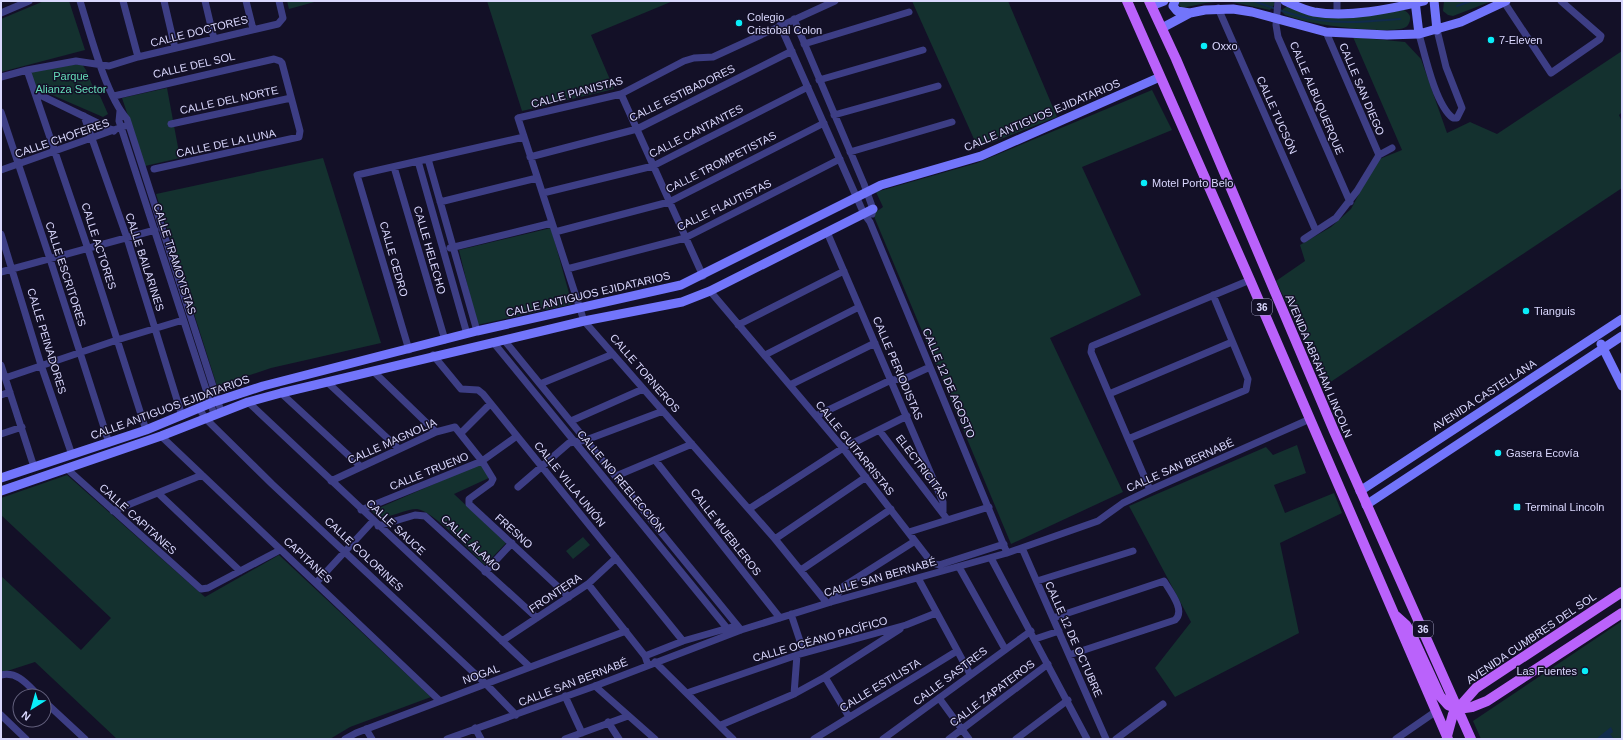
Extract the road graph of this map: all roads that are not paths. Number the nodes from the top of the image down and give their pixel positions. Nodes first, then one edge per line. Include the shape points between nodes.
1 (30, 1) edge
2 (80, 1) edge
3 (123, 1) edge
4 (164, 1) edge
5 (205, 1) edge
6 (246, 1) edge
7 (279, 1) edge
8 (835, 1) edge
9 (1126, 1) edge
10 (1164, 1) edge
11 (1174, 1) edge
12 (1278, 1) edge
13 (1337, 1) edge
14 (1434, 1) edge
15 (1562, 1) edge
16 (1290, 2) edge
17 (1418, 2) edge
18 (1505, 2) edge
19 (1150, 4) edge
20 (1218, 8) junction
21 (908, 12) dead end
22 (1, 13) edge
23 (1190, 13) junction
24 (1337, 13) junction
25 (794, 19) junction
26 (1276, 19) junction
27 (780, 25) junction
28 (1162, 28) junction
29 (253, 29) junction
30 (1437, 30) junction
31 (1326, 32) junction
32 (1419, 34) junction
33 (214, 39) junction
34 (804, 44) junction
35 (176, 48) junction
36 (923, 50) dead end
37 (792, 51) junction
38 (138, 57) junction
39 (101, 66) junction
40 (27, 70) junction
41 (1, 77) edge
42 (1160, 77) junction
43 (819, 80) junction
44 (938, 86) dead end
45 (808, 87) junction
46 (36, 93) junction
47 (621, 94) junction
48 (114, 96) junction
49 (291, 98) junction
50 (120, 111) junction
51 (1, 112) edge
52 (834, 115) junction
53 (84, 116) junction
54 (518, 118) joint
55 (824, 122) junction
56 (952, 122) dead end
57 (171, 124) dead end
58 (129, 125) junction
59 (118, 129) junction
60 (637, 129) junction
61 (524, 137) junction
62 (92, 138) junction
63 (1392, 148) dead end
64 (56, 152) junction
65 (850, 152) junction
66 (1379, 154) junction
67 (530, 157) junction
68 (840, 159) junction
69 (428, 160) junction
70 (418, 161) junction
71 (18, 165) junction
72 (653, 166) junction
73 (394, 167) junction
74 (1, 170) edge
75 (154, 170) dead end
76 (537, 178) junction
77 (866, 192) junction
78 (543, 194) junction
79 (856, 196) junction
80 (440, 202) junction
81 (669, 202) junction
82 (1350, 202) junction
83 (873, 209) junction
84 (864, 214) junction
85 (870, 222) junction
86 (552, 223) junction
87 (155, 230) junction
88 (555, 232) junction
89 (827, 232) junction
90 (1316, 232) junction
91 (1, 234) edge
92 (127, 238) junction
93 (685, 238) junction
94 (1304, 239) dead end
95 (453, 247) junction
96 (88, 248) junction
97 (444, 250) junction
98 (50, 259) junction
99 (13, 268) junction
100 (567, 269) junction
101 (844, 271) junction
102 (1, 272) edge
103 (703, 276) junction
104 (1250, 280) junction
105 (710, 291) junction
106 (1213, 295) junction
107 (859, 307) junction
108 (580, 309) junction
109 (1622, 319) edge
110 (183, 320) junction
111 (584, 321) junction
112 (738, 324) junction
113 (1613, 325) junction
114 (156, 328) junction
115 (477, 331) junction
116 (467, 334) junction
117 (1597, 336) junction
118 (116, 340) junction
119 (445, 340) junction
120 (504, 340) junction
121 (1621, 340) edge
122 (493, 342) junction
123 (1232, 342) junction
124 (875, 343) junction
125 (1603, 348) junction
126 (409, 350) junction
127 (79, 353) junction
128 (613, 354) junction
129 (764, 355) junction
130 (434, 356) junction
131 (1, 365) edge
132 (41, 365) junction
133 (930, 367) junction
134 (373, 371) junction
135 (5, 378) junction
136 (891, 380) junction
137 (327, 382) junction
138 (540, 384) junction
139 (790, 385) junction
140 (1622, 386) edge
141 (643, 389) junction
142 (10, 392) junction
143 (281, 393) junction
144 (1109, 394) junction
145 (1, 395) edge
146 (215, 402) junction
147 (248, 402) junction
148 (490, 404) junction
149 (199, 408) junction
150 (663, 411) junction
151 (214, 414) junction
152 (182, 416) junction
153 (816, 416) junction
154 (907, 416) junction
155 (1310, 419) junction
156 (570, 421) junction
157 (22, 427) junction
158 (146, 430) junction
159 (879, 430) junction
160 (436, 432) junction
161 (461, 433) junction
162 (1, 434) edge
163 (161, 436) junction
164 (517, 436) junction
165 (1128, 439) junction
166 (586, 440) junction
167 (574, 442) junction
168 (109, 443) junction
169 (692, 444) junction
170 (843, 448) junction
171 (399, 449) junction
172 (72, 455) junction
173 (655, 460) junction
174 (482, 461) junction
175 (360, 466) junction
176 (34, 467) junction
177 (542, 467) junction
178 (66, 468) junction
179 (1352, 474) junction
180 (202, 475) junction
181 (616, 476) junction
182 (866, 477) junction
183 (1, 478) edge
184 (331, 481) junction
185 (1337, 482) junction
186 (518, 487) dead end
187 (1150, 490) junction
188 (1, 491) edge
189 (1360, 491) junction
190 (158, 493) junction
191 (1366, 505) junction
192 (989, 507) junction
193 (748, 509) junction
194 (891, 509) junction
195 (361, 510) junction
196 (113, 511) junction
197 (945, 516) junction
198 (376, 524) junction
199 (909, 532) junction
200 (775, 540) junction
201 (915, 541) junction
202 (512, 543) junction
203 (1004, 544) junction
204 (1022, 548) junction
205 (280, 550) junction
206 (345, 551) junction
207 (1133, 551) dead end
208 (1007, 553) junction
209 (616, 558) junction
210 (991, 558) junction
211 (959, 567) junction
212 (801, 570) junction
213 (240, 571) junction
214 (485, 572) junction
215 (918, 578) junction
216 (1037, 582) junction
217 (316, 583) junction
218 (588, 584) junction
219 (1622, 592) edge
220 (569, 597) junction
221 (1622, 598) edge
222 (829, 603) junction
223 (936, 613) junction
224 (791, 614) junction
225 (1621, 614) edge
226 (1394, 615) junction
227 (537, 618) junction
228 (780, 618) junction
229 (1053, 618) junction
230 (906, 625) junction
231 (739, 628) junction
232 (729, 630) junction
233 (626, 631) junction
234 (1031, 631) junction
235 (1059, 631) junction
236 (1035, 639) junction
237 (502, 641) junction
238 (683, 641) junction
239 (1005, 649) junction
240 (957, 651) junction
241 (800, 654) junction
242 (1069, 654) junction
243 (645, 656) junction
244 (655, 662) junction
245 (1048, 664) junction
246 (648, 665) junction
247 (530, 667) junction
248 (970, 674) junction
249 (1, 675) edge
250 (825, 677) junction
251 (487, 684) junction
252 (595, 686) junction
253 (31, 688) edge
254 (687, 693) junction
255 (794, 694) junction
256 (565, 696) junction
257 (939, 698) junction
258 (1068, 700) junction
259 (440, 701) junction
260 (1163, 704) dead end
261 (52, 709) edge
262 (1458, 709) junction
263 (1436, 712) junction
264 (1, 715) edge
265 (516, 715) junction
266 (628, 716) junction
267 (849, 717) junction
268 (608, 722) junction
269 (721, 725) junction
270 (475, 728) junction
271 (366, 729) junction
272 (962, 729) junction
273 (582, 733) junction
274 (1448, 737) edge
275 (573, 738) edge
276 (26, 739) edge
277 (84, 739) edge
278 (345, 739) edge
279 (372, 739) edge
280 (447, 739) edge
281 (481, 739) edge
282 (565, 739) edge
283 (619, 739) edge
284 (655, 739) edge
285 (733, 739) edge
286 (814, 739) edge
287 (883, 739) edge
288 (949, 739) edge
289 (969, 739) edge
290 (1016, 739) edge
291 (1087, 739) edge
292 (1106, 739) edge
293 (1116, 739) edge
294 (1396, 739) edge
295 (1471, 739) edge

1 - 22 street
2 - 39 street, CALLE TRAMOYISTAS
3 - 38 street
4 - 35 street
5 - 33 street
6 - 29 street
7 - 29 street, CALLE DOCTORES via 283,14 281,21
8 - 25 street, CALLE PIANISTAS
9 - 42 main road, 36
10 - 19 street
11 - 23 street via 1173,6 1177,11
12 - 26 street, CALLE ALBUQUERQUE
13 - 24 street
14 - 30 street
15 - 18 street via 1601,36 1551,73
16 - 24 street via 1314,12
17 - 24 street via 1385,10
17 - 32 street
18 - 30 street
19 - 28 main road, AVENIDA ABRAHAM LINCOLN / 36
20 - 23 street
20 - 26 street via 1252,12
20 - 90 street, CALLE TUCSÓN
21 - 34 street
23 - 28 street
25 - 27 street, CALLE PIANISTAS
25 - 34 street
26 - 31 street
26 - 82 street, CALLE ALBUQUERQUE via 1278,37
27 - 37 street, CALLE 12 DE AGOSTO
27 - 47 street, CALLE PIANISTAS via 713,57 684,61
28 - 179 main road, AVENIDA ABRAHAM LINCOLN / 36
29 - 33 street, CALLE DOCTORES
30 - 32 street
30 - 32 street via 1446,67 1462,108 1457,118 1453,118 1444,110 1430,74
31 - 32 street
31 - 66 street, CALLE SAN DIEGO
33 - 35 street, CALLE DOCTORES
34 - 43 street
35 - 38 street, CALLE DOCTORES
36 - 43 street
37 - 45 street, CALLE 12 DE AGOSTO
37 - 60 street, CALLE ESTIBADORES
38 - 39 street, CALLE DOCTORES
39 - 40 street via 76,61
39 - 48 street, CALLE TRAMOYISTAS
40 - 41 street
40 - 46 street, CALLE ACTORES
42 - 77 street, CALLE ANTIGUOS EJIDATARIOS via 981,156 881,185
42 - 104 main road, 36
43 - 52 street
44 - 52 street
45 - 55 street, CALLE 12 DE AGOSTO
45 - 72 street, CALLE CANTANTES
46 - 53 street
46 - 64 street, CALLE ACTORES
47 - 54 street, CALLE PIANISTAS
47 - 60 street
48 - 49 street, CALLE DEL SOL via 274,59 280,61
48 - 50 street, CALLE TRAMOYISTAS
49 - 57 street, CALLE DEL NORTE
49 - 75 street, CALLE DE LA LUNA via 300,134 295,139
50 - 58 street, CALLE TRAMOYISTAS
50 - 59 street, CALLE TRAMOYISTAS
51 - 71 street, CALLE ESCRITORES
52 - 65 street
53 - 59 street
53 - 62 street, CALLE BAILARINES
54 - 61 street, CALLE TORNEROS
55 - 68 street, CALLE 12 DE AGOSTO
55 - 81 street, CALLE TROMPETISTAS
56 - 65 street
58 - 59 street, CALLE CHOFERES
58 - 146 street, CALLE TRAMOYISTAS
59 - 62 street, CALLE CHOFERES
59 - 87 street, CALLE TRAMOYISTAS
60 - 67 street, CALLE ESTIBADORES
60 - 72 street
61 - 67 street, CALLE TORNEROS
61 - 69 street
62 - 64 street, CALLE CHOFERES
62 - 92 street, CALLE BAILARINES
63 - 66 street
64 - 71 street, CALLE CHOFERES
64 - 96 street, CALLE ACTORES
65 - 77 street
66 - 82 street
67 - 76 street, CALLE TORNEROS
68 - 79 street, CALLE 12 DE AGOSTO
68 - 93 street, CALLE FLAUTISTAS
69 - 70 street
69 - 80 street
70 - 73 street
70 - 97 street
71 - 74 street, CALLE CHOFERES
71 - 98 street, CALLE ESCRITORES
72 - 78 street, CALLE CANTANTES
72 - 81 street
73 - 119 street, CALLE HELECHO
73 - 126 street, CALLE CEDRO via 357,175
76 - 78 street, CALLE TORNEROS
76 - 80 street
77 - 79 street, CALLE ANTIGUOS EJIDATARIOS
77 - 83 street
78 - 86 street, CALLE TORNEROS
79 - 84 street, CALLE 12 DE AGOSTO
79 - 103 street, CALLE ANTIGUOS EJIDATARIOS
80 - 95 street
81 - 88 street, CALLE TROMPETISTAS
81 - 93 street
82 - 90 street via 1336,218
83 - 84 street, CALLE ANTIGUOS EJIDATARIOS
83 - 85 street
84 - 85 street, CALLE 12 DE AGOSTO
84 - 89 street, CALLE ANTIGUOS EJIDATARIOS
85 - 133 street, CALLE 12 DE AGOSTO
86 - 88 street, CALLE TORNEROS
86 - 95 street
87 - 92 street
87 - 110 street, CALLE TRAMOYISTAS
88 - 100 street, CALLE TORNEROS
89 - 101 street, CALLE PERIODISTAS
89 - 105 street, CALLE ANTIGUOS EJIDATARIOS
90 - 94 street
91 - 99 street, CALLE PEINADORES
92 - 96 street
92 - 114 street, CALLE BAILARINES
93 - 100 street, CALLE FLAUTISTAS
93 - 103 street
95 - 97 street
95 - 115 street
96 - 98 street
96 - 118 street, CALLE ACTORES
97 - 116 street
98 - 99 street
98 - 127 street, CALLE ESCRITORES
99 - 102 street
99 - 132 street, CALLE PEINADORES
100 - 108 street, CALLE TORNEROS
101 - 107 street, CALLE PERIODISTAS
101 - 112 street
103 - 108 street, CALLE ANTIGUOS EJIDATARIOS via 681,285
104 - 106 street
104 - 155 main road, 36
105 - 111 street, CALLE ANTIGUOS EJIDATARIOS via 682,302
105 - 112 street, CALLE GUITARRISTAS
106 - 123 street
106 - 144 street via 1092,346 1092,352
107 - 124 street, CALLE PERIODISTAS
107 - 129 street
108 - 111 street, CALLE TORNEROS
108 - 115 street, CALLE ANTIGUOS EJIDATARIOS
109 - 113 street, AVENIDA CASTELLANA
110 - 114 street
110 - 146 street, CALLE TRAMOYISTAS
111 - 120 street, CALLE ANTIGUOS EJIDATARIOS
111 - 128 street, CALLE TORNEROS
112 - 129 street, CALLE GUITARRISTAS
113 - 117 street, AVENIDA CASTELLANA
113 - 121 street
114 - 118 street
114 - 152 street, CALLE BAILARINES
115 - 116 street, CALLE ANTIGUOS EJIDATARIOS
116 - 119 street, CALLE ANTIGUOS EJIDATARIOS
117 - 125 street
117 - 189 street, AVENIDA CASTELLANA
118 - 127 street
118 - 158 street, CALLE ACTORES
119 - 126 street, CALLE ANTIGUOS EJIDATARIOS
120 - 122 street, CALLE ANTIGUOS EJIDATARIOS
120 - 138 street, CALLE NO REELECCIÓN
121 - 125 street
122 - 130 street, CALLE ANTIGUOS EJIDATARIOS
122 - 167 street, CALLE NO REELECCIÓN
123 - 144 street
123 - 165 street via 1248,379 1246,390
124 - 136 street, CALLE PERIODISTAS
124 - 139 street
125 - 140 street
125 - 191 street
126 - 146 street, CALLE ANTIGUOS EJIDATARIOS via 263,386
127 - 132 street
127 - 168 street, CALLE ESCRITORES
128 - 138 street
128 - 141 street, CALLE TORNEROS
129 - 139 street, CALLE GUITARRISTAS
130 - 134 street, CALLE ANTIGUOS EJIDATARIOS
130 - 148 street, CALLE VILLA UNIÓN via 461,389 481,392
131 - 135 street
132 - 135 street
132 - 172 street, CALLE PEINADORES
133 - 136 street via 904,379
133 - 192 street, CALLE 12 DE AGOSTO
134 - 137 street, CALLE ANTIGUOS EJIDATARIOS
134 - 160 street
135 - 142 street
136 - 153 street
136 - 154 street, CALLE PERIODISTAS
137 - 143 street, CALLE ANTIGUOS EJIDATARIOS
137 - 171 street
138 - 156 street, CALLE NO REELECCIÓN
139 - 153 street, CALLE GUITARRISTAS
141 - 150 street, CALLE TORNEROS
141 - 156 street
142 - 145 street
142 - 157 street
143 - 147 street, CALLE ANTIGUOS EJIDATARIOS
143 - 175 street
144 - 165 street
146 - 149 street, CALLE ANTIGUOS EJIDATARIOS
146 - 151 street, CALLE TRAMOYISTAS
147 - 151 street, CALLE ANTIGUOS EJIDATARIOS
147 - 184 street, CALLE SAUCE
148 - 161 street
148 - 164 street, CALLE VILLA UNIÓN
149 - 151 street, CALLE COLORINES
149 - 152 street, CALLE ANTIGUOS EJIDATARIOS
150 - 166 street
150 - 169 street, CALLE TORNEROS
151 - 163 street, CALLE ANTIGUOS EJIDATARIOS
151 - 206 street, CALLE COLORINES via 272,484
152 - 158 street, CALLE ANTIGUOS EJIDATARIOS
153 - 170 street, CALLE GUITARRISTAS
154 - 159 street
154 - 197 street, CALLE PERIODISTAS via 943,502
155 - 185 main road, 36
155 - 187 street, CALLE SAN BERNABÉ
156 - 166 street, CALLE NO REELECCIÓN
157 - 162 street
157 - 176 street
158 - 168 street, CALLE ANTIGUOS EJIDATARIOS
159 - 170 street
159 - 197 street, ELECTRICITAS
160 - 161 street, CALLE MAGNOLIA via 453,427
160 - 171 street, CALLE MAGNOLIA
161 - 174 street
163 - 178 street, CALLE ANTIGUOS EJIDATARIOS
163 - 180 street, CAPITANES
164 - 174 street, CALLE TRUENO
164 - 177 street, CALLE VILLA UNIÓN
165 - 187 street
166 - 167 street
166 - 181 street, CALLE NO REELECCIÓN
167 - 177 street via 565,446
167 - 232 street, CALLE NO REELECCIÓN
168 - 172 street, CALLE ANTIGUOS EJIDATARIOS
169 - 173 street
169 - 193 street, CALLE TORNEROS
170 - 182 street, CALLE GUITARRISTAS
170 - 193 street
171 - 175 street, CALLE MAGNOLIA
172 - 176 street, CALLE ANTIGUOS EJIDATARIOS
173 - 181 street
173 - 228 street, CALLE MUEBLEROS
174 - 195 street, CALLE TRUENO
174 - 202 street, FRESNO via 493,479 471,497 468,504
175 - 184 street, CALLE MAGNOLIA
176 - 183 street, CALLE ANTIGUOS EJIDATARIOS
177 - 186 street
177 - 209 street, CALLE VILLA UNIÓN
178 - 188 street, CALLE ANTIGUOS EJIDATARIOS
178 - 196 street, CALLE CAPITANES
179 - 185 main road
179 - 189 main road, AVENIDA ABRAHAM LINCOLN / 36
180 - 190 street
180 - 205 street, CAPITANES
181 - 231 street, CALLE NO REELECCIÓN
182 - 194 street, CALLE GUITARRISTAS
182 - 200 street
184 - 195 street, CALLE SAUCE
185 - 226 main road, 36
187 - 204 street, CALLE SAN BERNABÉ via 1123,503 1098,521
189 - 191 main road, AVENIDA ABRAHAM LINCOLN / 36
190 - 196 street
190 - 213 street
191 - 262 main road, AVENIDA ABRAHAM LINCOLN / 36
192 - 197 street
192 - 203 street, CALLE 12 DE AGOSTO
193 - 200 street, CALLE TORNEROS
194 - 199 street, CALLE GUITARRISTAS
194 - 212 street
195 - 198 street, CALLE SAUCE
196 - 213 street, CALLE CAPITANES via 196,586 204,590
197 - 199 street
198 - 206 street
198 - 214 street, CALLE ÁLAMO via 415,515 424,516
198 - 237 street, CALLE SAUCE
199 - 201 street, CALLE GUITARRISTAS
200 - 212 street, CALLE TORNEROS
201 - 203 street, CALLE GUITARRISTAS via 929,560 936,564
201 - 222 street via 844,586
202 - 214 street
202 - 220 street, FRESNO
203 - 208 street, CALLE 12 DE AGOSTO
204 - 208 street, CALLE SAN BERNABÉ
204 - 216 street, CALLE 12 DE OCTUBRE
205 - 213 street
205 - 217 street, CAPITANES
206 - 217 street
206 - 251 street, CALLE COLORINES
207 - 216 street
208 - 210 street, CALLE SAN BERNABÉ
209 - 218 street, FRONTERA
209 - 238 street, CALLE VILLA UNIÓN
210 - 211 street, CALLE SAN BERNABÉ
210 - 234 street
211 - 215 street, CALLE SAN BERNABÉ
211 - 239 street
212 - 222 street, CALLE TORNEROS
214 - 227 street, CALLE ÁLAMO
215 - 222 street, CALLE SAN BERNABÉ
215 - 223 street
216 - 229 street, CALLE 12 DE OCTUBRE
217 - 259 street, CAPITANES
218 - 220 street, FRONTERA
218 - 233 street
219 - 262 main road, AVENIDA CUMBRES DEL SOL via 1476,688
220 - 227 street, FRONTERA
221 - 225 main road via 1616,604
222 - 224 street, CALLE SAN BERNABÉ
223 - 230 street, CALLE OCÉANO PACÍFICO
223 - 240 street
224 - 228 street, CALLE SAN BERNABÉ
224 - 241 street
225 - 262 main road via 1487,701
226 - 262 main road via 1406,624 1440,696
226 - 263 main road, 36
227 - 237 street, FRONTERA
228 - 231 street, CALLE SAN BERNABÉ
229 - 235 street, CALLE 12 DE OCTUBRE
229 - 242 street via 1164,581 1180,611 1177,619
230 - 241 street, CALLE OCÉANO PACÍFICO
230 - 250 street
231 - 232 street, CALLE SAN BERNABÉ
232 - 238 street, CALLE SAN BERNABÉ
232 - 244 street, CALLE SAN BERNABÉ
233 - 243 street
233 - 247 street, NOGAL
234 - 236 street
234 - 239 street, CALLE SASTRES
235 - 236 street
235 - 242 street, CALLE 12 DE OCTUBRE
236 - 245 street
237 - 247 street, CALLE SAUCE
238 - 243 street, CALLE SAN BERNABÉ
239 - 248 street, CALLE SASTRES
240 - 248 street
240 - 267 street, CALLE ESTILISTA
241 - 254 street, CALLE OCÉANO PACÍFICO
241 - 255 street
242 - 292 street, CALLE 12 DE OCTUBRE
243 - 246 street
244 - 246 street, CALLE SAN BERNABÉ
244 - 254 street
245 - 258 street
245 - 272 street, CALLE ZAPATEROS
246 - 252 street, CALLE SAN BERNABÉ
247 - 251 street, NOGAL
248 - 257 street, CALLE SASTRES
249 - 253 street via 13,674
250 - 255 street
250 - 267 street
251 - 259 street, NOGAL
251 - 265 street, CALLE COLORINES
252 - 256 street, CALLE SAN BERNABÉ
252 - 266 street
254 - 269 street
255 - 269 street
256 - 265 street, CALLE SAN BERNABÉ
256 - 273 street
257 - 272 street
257 - 287 street, CALLE SASTRES
258 - 290 street
258 - 291 street
259 - 271 street, NOGAL
260 - 293 street
261 - 277 street
262 - 274 main road, AVENIDA CUMBRES DEL SOL via 1450,719
262 - 295 main road, AVENIDA ABRAHAM LINCOLN / 36
263 - 274 main road, 36
263 - 294 street
264 - 276 street
265 - 270 street, CALLE SAN BERNABÉ
266 - 268 street
266 - 284 street
267 - 286 street, CALLE ESTILISTA
268 - 273 street
268 - 283 street
269 - 285 street
270 - 280 street, CALLE SAN BERNABÉ
270 - 281 street
271 - 278 street, NOGAL
271 - 279 street
272 - 288 street, CALLE ZAPATEROS
272 - 289 street
273 - 275 street
275 - 282 street

